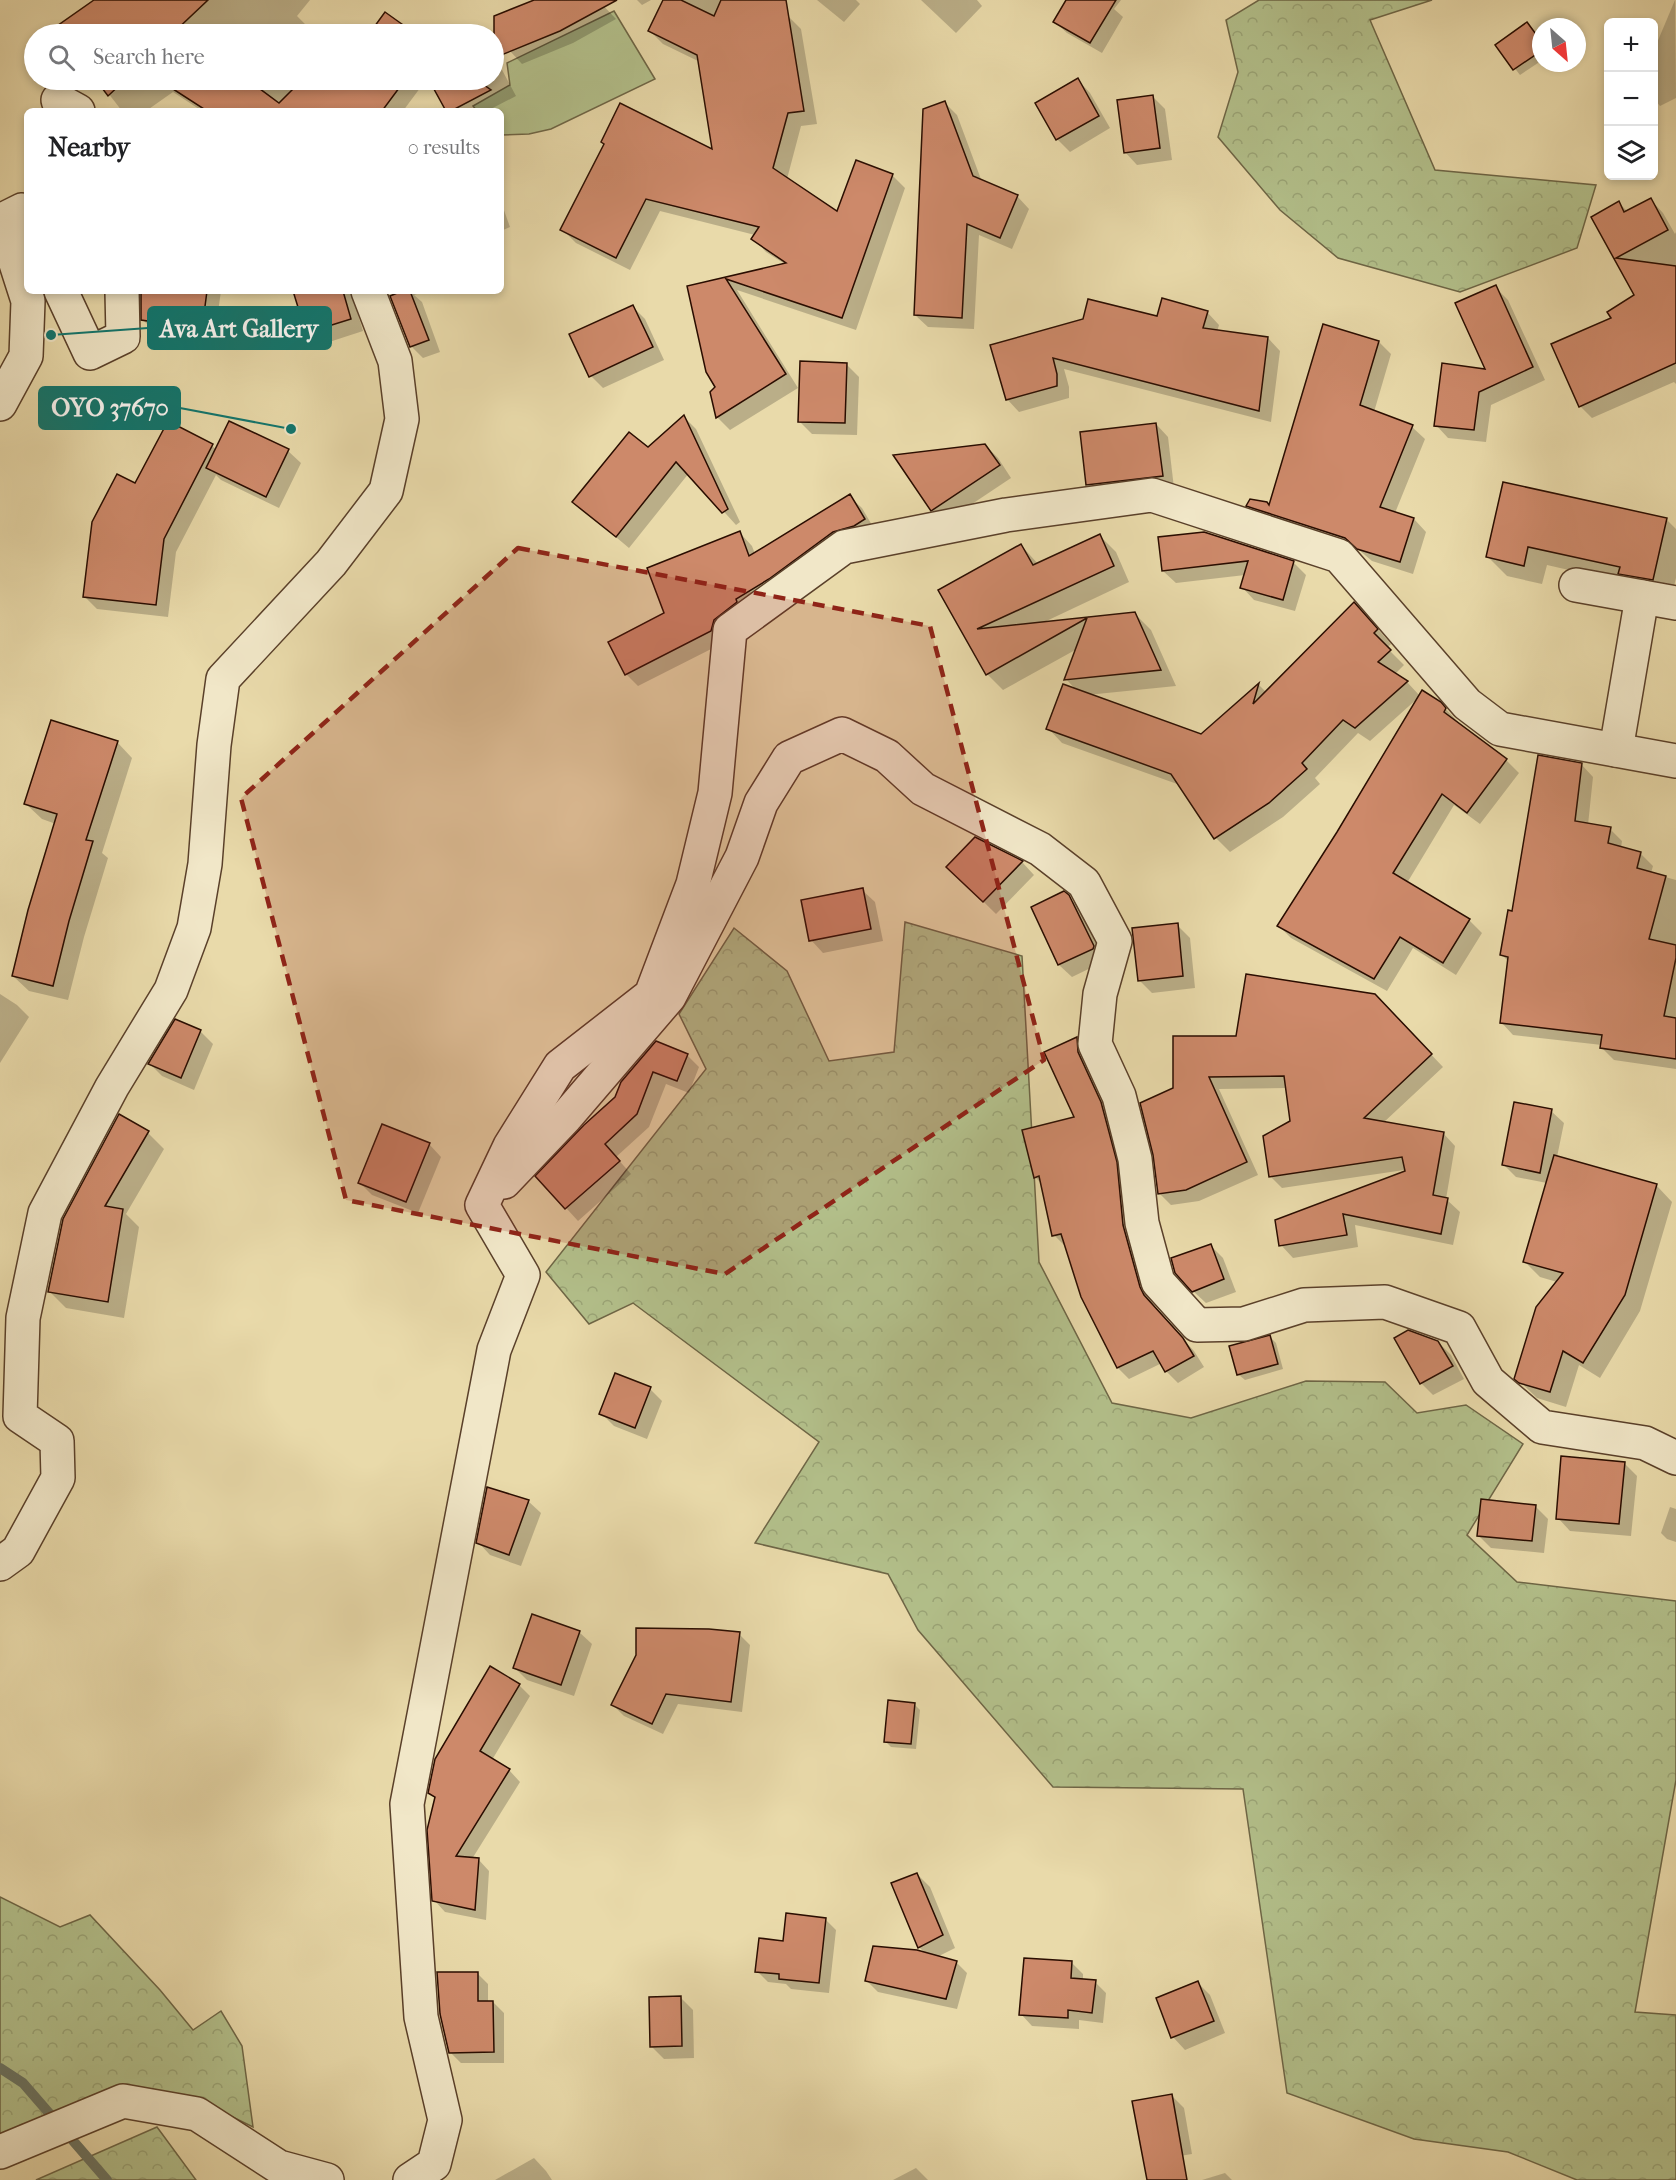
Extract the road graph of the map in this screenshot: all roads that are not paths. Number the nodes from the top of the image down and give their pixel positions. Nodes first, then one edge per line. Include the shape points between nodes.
1 (61, 108) edge
2 (73, 108) edge
3 (24, 214) edge
4 (24, 289) edge
5 (26, 294) edge
6 (62, 294) edge
7 (122, 294) edge
8 (369, 294) edge
9 (0, 404) edge
10 (1576, 585) dead end
11 (1642, 597) junction
12 (1676, 603) edge
13 (1616, 750) junction
14 (1676, 761) edge
15 (482, 1205) junction
16 (1676, 1458) edge
17 (0, 1564) edge
18 (0, 2152) edge
19 (327, 2180) edge
20 (410, 2180) edge

1 - 2 street via 58,100
3 - 4 street via 22,210 2,220
5 - 9 street via 26,357
6 - 7 street via 90,353 123,337
8 - 17 street via 395,361 402,419 387,490 331,563 223,679 206,864 194,928 171,990 112,1086 45,1213 23,1318 20,1416 57,1441 58,1478 18,1551
10 - 11 street
11 - 12 street
11 - 13 street
13 - 14 street
13 - 15 street via 1500,729 1467,704 1339,556 1152,495 1006,515 844,547 730,630 715,793 693,884 651,995 560,1066 510,1146
15 - 16 street via 566,1117 669,997 742,857 760,803 789,758 842,734 887,756 923,789 1040,849 1084,883 1115,941 1100,994 1095,1044 1119,1096 1135,1159 1142,1223 1158,1282 1197,1325 1244,1324 1304,1305 1385,1302 1458,1328 1488,1381 1542,1427 1645,1443
15 - 20 street via 523,1275 494,1350 406,1804 421,2017 445,2120 434,2164
18 - 19 street via 123,2101 197,2114 279,2167

